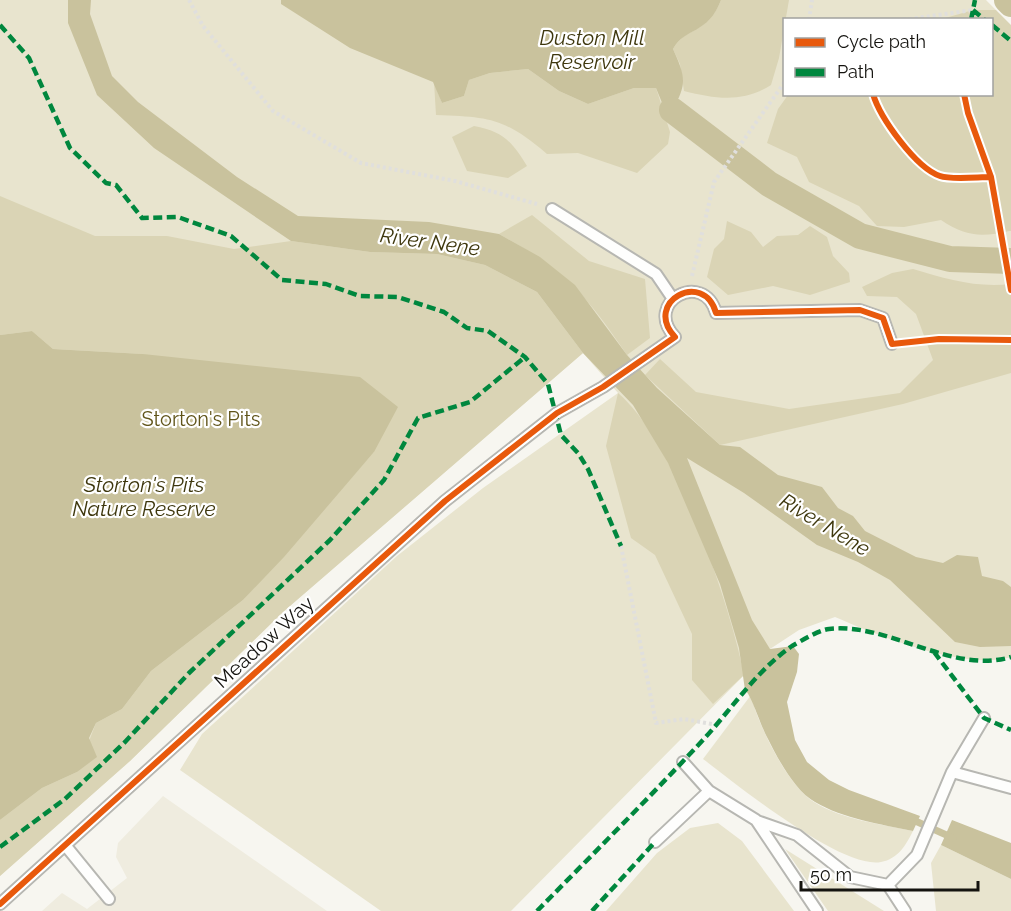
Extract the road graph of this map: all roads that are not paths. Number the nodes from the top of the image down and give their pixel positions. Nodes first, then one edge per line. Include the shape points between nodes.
1 (552, 209) road end
2 (673, 299) junction
3 (892, 344) dead end
4 (984, 718) dead end
5 (682, 762) dead end
6 (952, 772) junction
7 (1011, 788) edge
8 (709, 791) junction
9 (756, 820) junction
10 (655, 842) dead end
11 (65, 845) junction
12 (888, 885) junction
13 (109, 899) dead end
14 (0, 904) edge
15 (817, 911) edge
16 (905, 911) edge

1 - 2 lane via 657,274
2 - 3 lane via 688,291 704,295 716,313 860,310 882,318
2 - 11 lane, Meadow Way via 665,314 669,331 675,337 603,387 557,413 445,501
4 - 6 lane
5 - 8 lane
6 - 7 lane
6 - 12 lane via 917,855
8 - 9 lane
8 - 10 lane
9 - 12 lane via 798,835 850,877
9 - 15 lane
11 - 13 lane
11 - 14 lane, Meadow Way
12 - 16 lane

